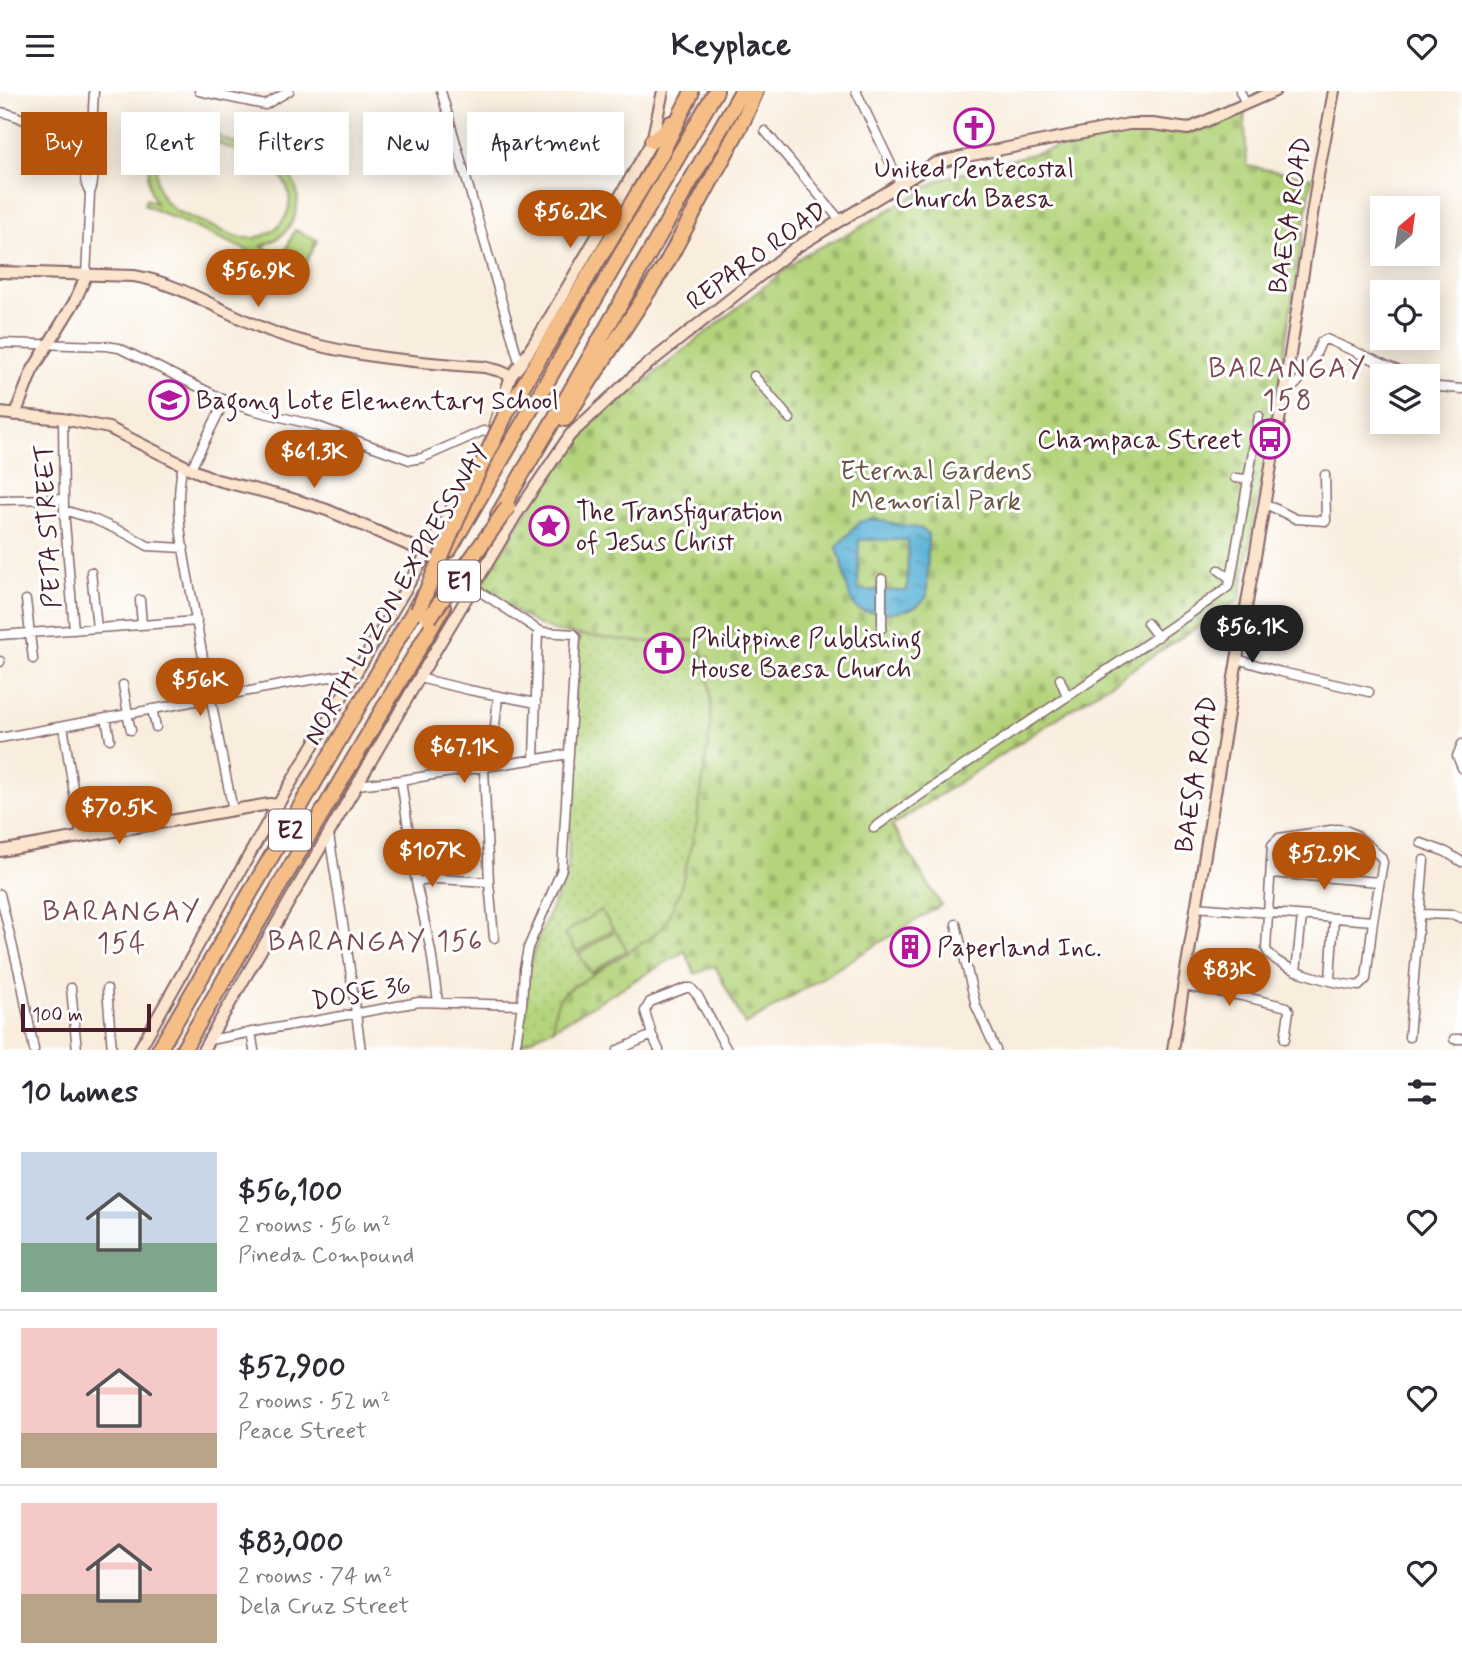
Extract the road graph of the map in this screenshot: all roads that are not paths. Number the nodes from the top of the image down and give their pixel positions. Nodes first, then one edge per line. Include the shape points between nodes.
1 (94, 91) edge
2 (199, 91) edge
3 (289, 91) edge
4 (441, 91) edge
5 (663, 91) edge
6 (716, 91) edge
7 (742, 91) edge
8 (756, 91) edge
9 (856, 91) edge
10 (1240, 91) edge
11 (1275, 91) edge
12 (1334, 91) edge
13 (692, 93) edge
14 (0, 104) edge
15 (1246, 104) junction
16 (93, 112) edge
17 (5, 113) edge
18 (765, 131) dead end
19 (652, 141) junction
20 (86, 175) edge
21 (900, 183) junction
22 (839, 220) junction
23 (0, 272) edge
24 (86, 276) junction
25 (0, 343) edge
26 (48, 344) junction
27 (1384, 364) edge
28 (520, 365) junction
29 (511, 376) junction
30 (754, 376) dead end
31 (1284, 387) junction
32 (1440, 387) edge
33 (1462, 389) edge
34 (225, 400) junction
35 (0, 413) edge
36 (15, 415) junction
37 (1259, 416) dead end
38 (63, 419) junction
39 (789, 419) dead end
40 (491, 432) junction
41 (187, 467) junction
42 (1325, 475) dead end
43 (1236, 478) dead end
44 (1249, 479) junction
45 (64, 499) junction
46 (0, 500) edge
47 (1264, 503) junction
48 (64, 510) junction
49 (184, 548) junction
50 (427, 553) junction
51 (1219, 570) dead end
52 (91, 572) dead end
53 (882, 579) dead end
54 (1231, 579) junction
55 (473, 587) junction
56 (26, 600) dead end
57 (140, 600) dead end
58 (424, 615) junction
59 (197, 621) junction
60 (1147, 623) dead end
61 (142, 625) junction
62 (97, 628) junction
63 (882, 628) dead end
64 (74, 630) junction
65 (538, 630) junction
66 (31, 633) junction
67 (0, 635) edge
68 (1158, 637) junction
69 (33, 659) dead end
70 (1237, 659) junction
71 (352, 677) junction
72 (419, 678) junction
73 (1060, 679) dead end
74 (123, 685) dead end
75 (1369, 692) dead end
76 (498, 696) junction
77 (1067, 696) junction
78 (210, 698) junction
79 (536, 703) junction
80 (152, 709) junction
81 (128, 714) junction
82 (106, 718) junction
83 (63, 726) junction
84 (156, 727) dead end
85 (131, 730) dead end
86 (0, 738) edge
87 (110, 739) dead end
88 (1462, 744) edge
89 (569, 754) junction
90 (534, 759) junction
91 (496, 765) junction
92 (484, 767) junction
93 (1462, 768) edge
94 (401, 780) junction
95 (356, 785) junction
96 (277, 805) junction
97 (233, 810) junction
98 (874, 828) dead end
99 (329, 835) junction
100 (81, 837) junction
101 (1421, 843) dead end
102 (0, 851) edge
103 (1424, 860) dead end
104 (1462, 862) edge
105 (1271, 873) junction
106 (416, 882) junction
107 (489, 882) junction
108 (1379, 882) junction
109 (0, 894) edge
110 (1195, 907) junction
111 (1268, 912) junction
112 (1420, 914) junction
113 (1302, 916) junction
114 (1334, 918) junction
115 (1462, 918) edge
116 (1373, 921) junction
117 (956, 924) dead end
118 (494, 938) dead end
119 (1296, 971) junction
120 (1331, 980) junction
121 (1183, 986) junction
122 (71, 988) dead end
123 (107, 989) dead end
124 (438, 1002) junction
125 (522, 1005) junction
126 (356, 1013) junction
127 (251, 1032) junction
128 (652, 1035) junction
129 (1409, 1037) dead end
130 (1285, 1039) dead end
131 (206, 1045) edge
132 (34, 1050) edge
133 (77, 1050) edge
134 (112, 1050) edge
135 (139, 1050) edge
136 (161, 1050) edge
137 (181, 1050) edge
138 (254, 1050) edge
139 (361, 1050) edge
140 (515, 1050) edge
141 (618, 1050) edge
142 (659, 1050) edge
143 (727, 1050) edge
144 (996, 1050) edge
145 (1173, 1050) edge

1 - 16 street
2 - 3 street via 265,105
4 - 28 street
5 - 19 street
6 - 136 highway, NORTH LUZON EXPRESSWAY / E1
7 - 137 highway, NORTH LUZON EXPRESSWAY / E1 via 562,406
8 - 58 highway, bridge via 666,264 508,507
9 - 21 street
10 - 15 street
11 - 15 street, REPARO ROAD
12 - 31 street, BAESA ROAD
13 - 19 highway via 665,131
13 - 58 highway, bridge via 659,158 506,414 471,487
14 - 17 street
15 - 21 street, REPARO ROAD via 1188,129 1129,124 948,160
18 - 22 street
19 - 28 street
20 - 24 street via 90,193
21 - 22 street, REPARO ROAD
22 - 55 street, REPARO ROAD via 796,247 648,364 570,435
23 - 24 street
24 - 26 street
24 - 29 street via 148,278 272,332 334,350 484,367
25 - 26 street
26 - 34 street via 119,348
26 - 36 street
27 - 31 street via 1326,339 1303,376 1292,388
28 - 29 street
29 - 40 street
30 - 39 street
31 - 47 street, BAESA ROAD
32 - 33 street
34 - 40 street via 314,425 410,460
34 - 41 street
35 - 36 street
36 - 38 street
37 - 44 street
38 - 41 street via 109,428
38 - 45 street, PETA STREET
40 - 50 street
41 - 49 street via 179,486
41 - 50 street via 217,480 327,510
42 - 47 street via 1326,521 1297,519
43 - 44 street
44 - 54 street
45 - 46 street
45 - 48 street, PETA STREET
47 - 70 street, BAESA ROAD
48 - 49 street via 148,546
48 - 64 street, PETA STREET
49 - 59 street
50 - 71 street
51 - 54 street
52 - 62 street
53 - 63 street
54 - 68 street via 1228,587
55 - 65 street
55 - 72 street, REPARO ROAD
56 - 66 street
57 - 61 street
58 - 136 highway, E2
58 - 137 highway, E2
59 - 61 street
59 - 78 street
60 - 68 street
61 - 62 street
62 - 64 street
64 - 66 street
65 - 79 street
65 - 89 street via 576,637
66 - 67 street
66 - 69 street
68 - 77 street
70 - 75 street
70 - 110 street, BAESA ROAD
71 - 78 street
71 - 96 street
72 - 76 street
72 - 95 street, REPARO ROAD
73 - 77 street
74 - 81 street
76 - 79 street
76 - 91 street
77 - 98 street
78 - 80 street
78 - 97 street
79 - 90 street
80 - 81 street
80 - 84 street
81 - 82 street
81 - 85 street
82 - 83 street
82 - 87 street
83 - 86 street
83 - 100 street
88 - 93 street via 1457,756
89 - 90 street
89 - 125 street via 562,869 527,948
90 - 91 street
91 - 92 street
92 - 94 street
92 - 107 street
94 - 95 street
94 - 106 street
95 - 99 street, REPARO ROAD
96 - 97 street
96 - 135 street
97 - 100 street
99 - 126 street
99 - 131 street, REPARO ROAD
100 - 102 street
101 - 104 street
103 - 112 street
105 - 108 street
105 - 108 street via 1275,840 1337,829 1349,830 1381,857
105 - 111 street
106 - 107 street
106 - 124 street
107 - 118 street
108 - 116 street
109 - 132 street
110 - 111 street
110 - 121 street, BAESA ROAD
111 - 113 street
111 - 119 street via 1267,953
112 - 115 street
112 - 129 street
113 - 114 street
113 - 119 street
114 - 116 street
114 - 120 street
116 - 120 street via 1362,985
117 - 144 street via 976,1006
119 - 120 street
121 - 130 street via 1287,1007
121 - 145 street, BAESA ROAD
122 - 133 street
123 - 134 street
124 - 125 street, DOSE 36
124 - 126 street, DOSE 36
125 - 140 street
126 - 127 street, DOSE 36
126 - 139 street
127 - 131 street, DOSE 36
127 - 138 street
128 - 141 street
128 - 142 street
128 - 143 street via 645,1011 650,1002 691,988

